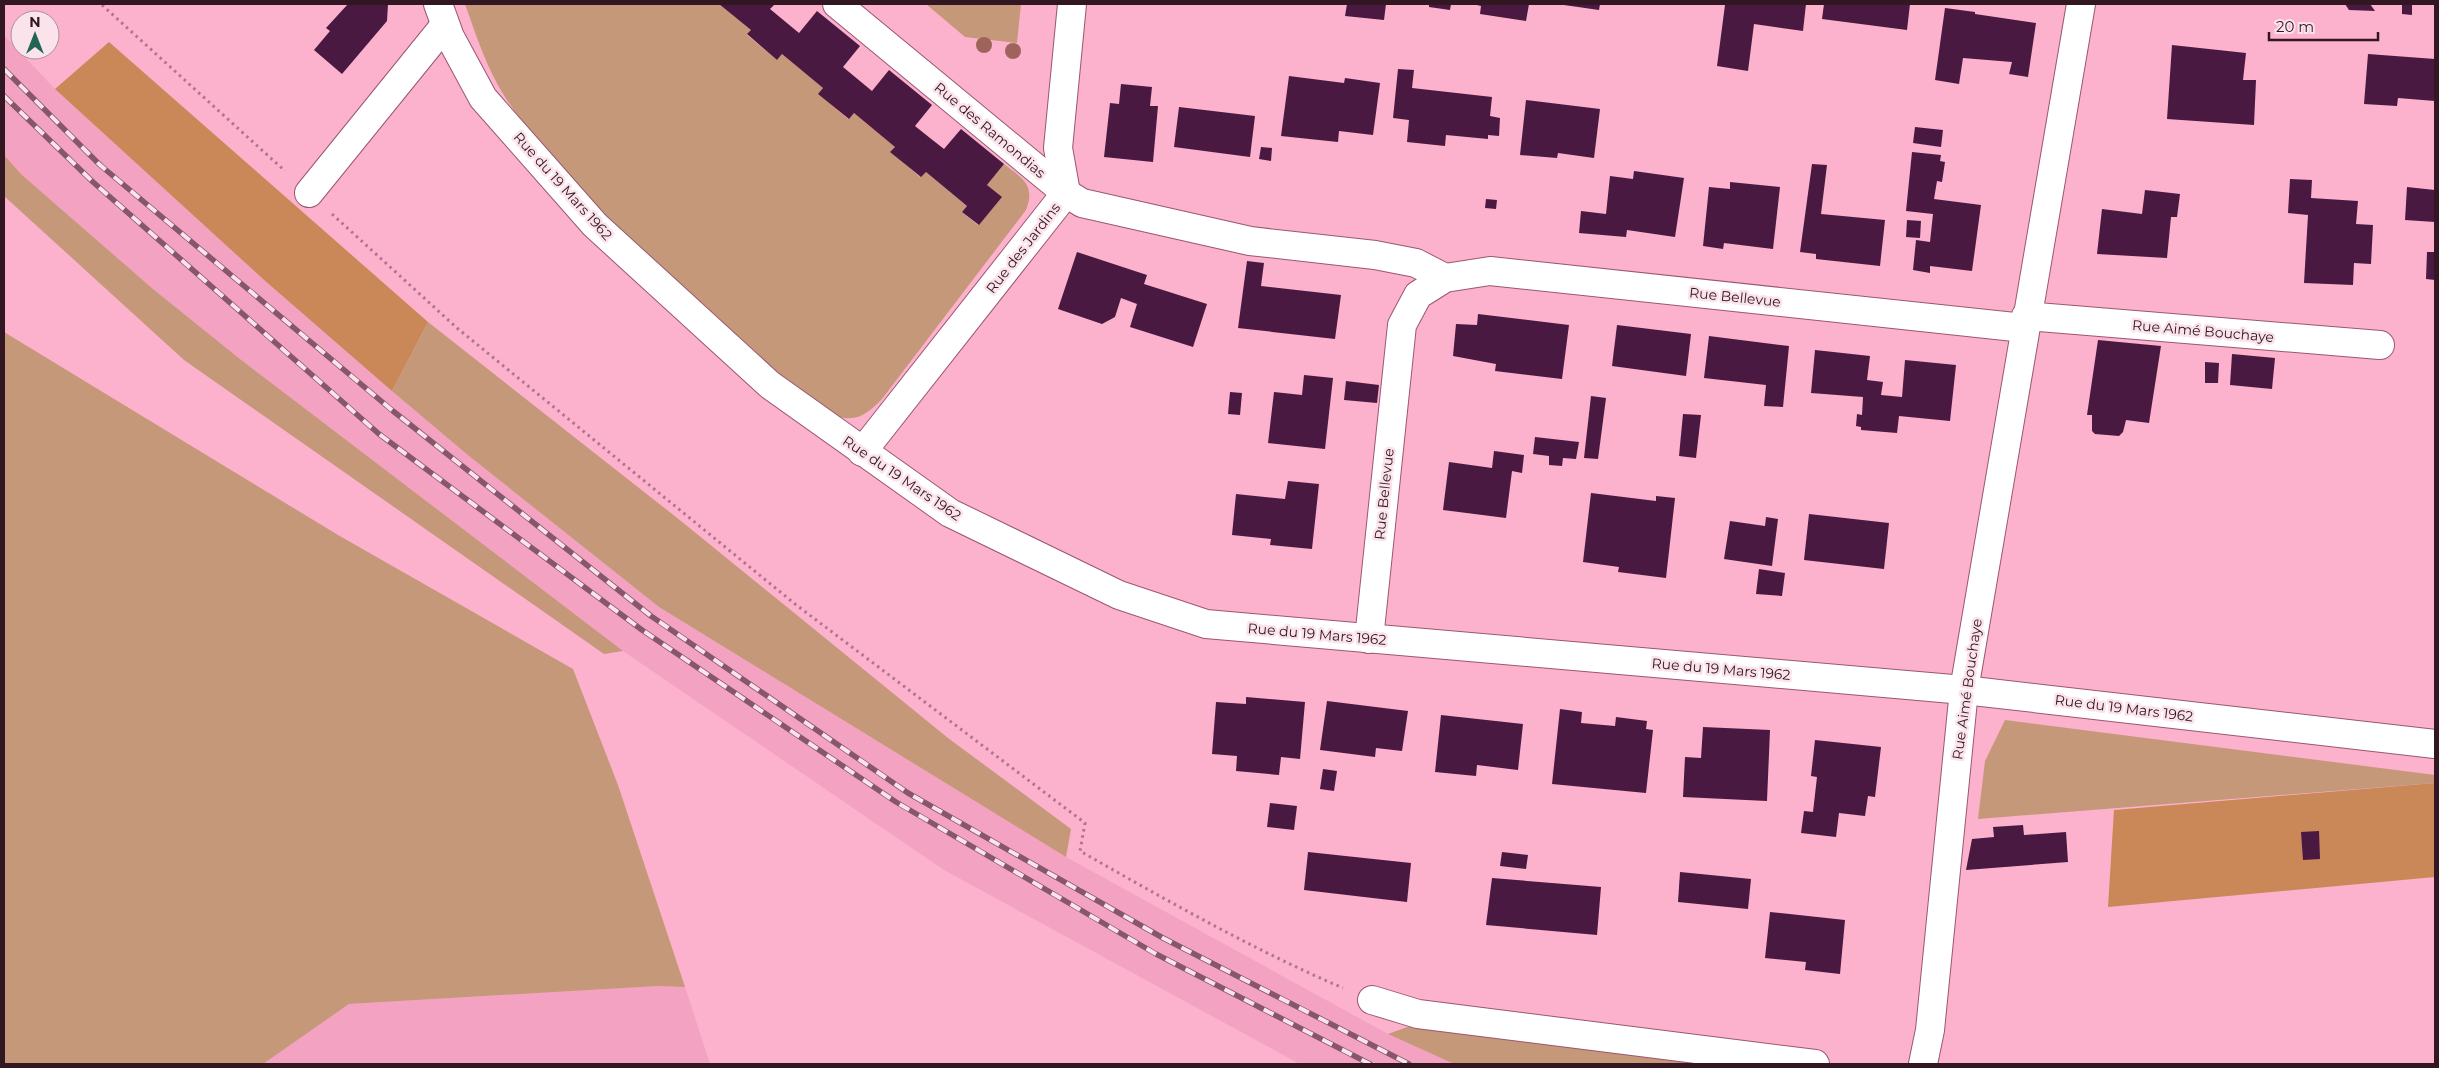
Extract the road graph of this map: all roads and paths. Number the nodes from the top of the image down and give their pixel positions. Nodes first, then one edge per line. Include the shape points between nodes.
1 (837, 4) edge
2 (1072, 4) edge
3 (2081, 4) edge
4 (102, 5) edge
5 (441, 14) edge
6 (309, 193) junction
7 (1066, 193) junction
8 (1445, 278) junction
9 (2025, 322) junction
10 (2380, 345) dead end
11 (862, 452) junction
12 (1369, 639) junction
13 (1964, 690) junction
14 (2435, 744) edge
15 (1372, 1000) joint
16 (1814, 1064) edge
17 (1923, 1064) edge

1 - 7 street, Rue des Ramondias
2 - 7 street, Rue des Jardins via 1058,148
3 - 9 street, Rue Aimé Bouchaye
4 - 6 path
5 - 6 street
5 - 11 street, Rue du 19 Mars 1962 via 483,98 595,224 770,385
6 - 15 path via 457,328 788,597 1084,823 1080,851 1200,919 1302,971
7 - 8 street, Rue des Ramondias via 1082,203 1250,241 1384,256 1416,263
7 - 11 street, Rue des Jardins
8 - 9 street, Rue Bellevue via 1490,271
8 - 12 street, Rue Bellevue via 1418,295 1402,325
9 - 10 street, Rue Aimé Bouchaye
9 - 13 street, Rue Aimé Bouchaye
11 - 12 street, Rue du 19 Mars 1962 via 950,513 1118,595 1206,624
12 - 13 street, Rue du 19 Mars 1962
13 - 14 street, Rue du 19 Mars 1962
13 - 17 street, Rue Aimé Bouchaye via 1930,1030
15 - 16 street via 1418,1014

